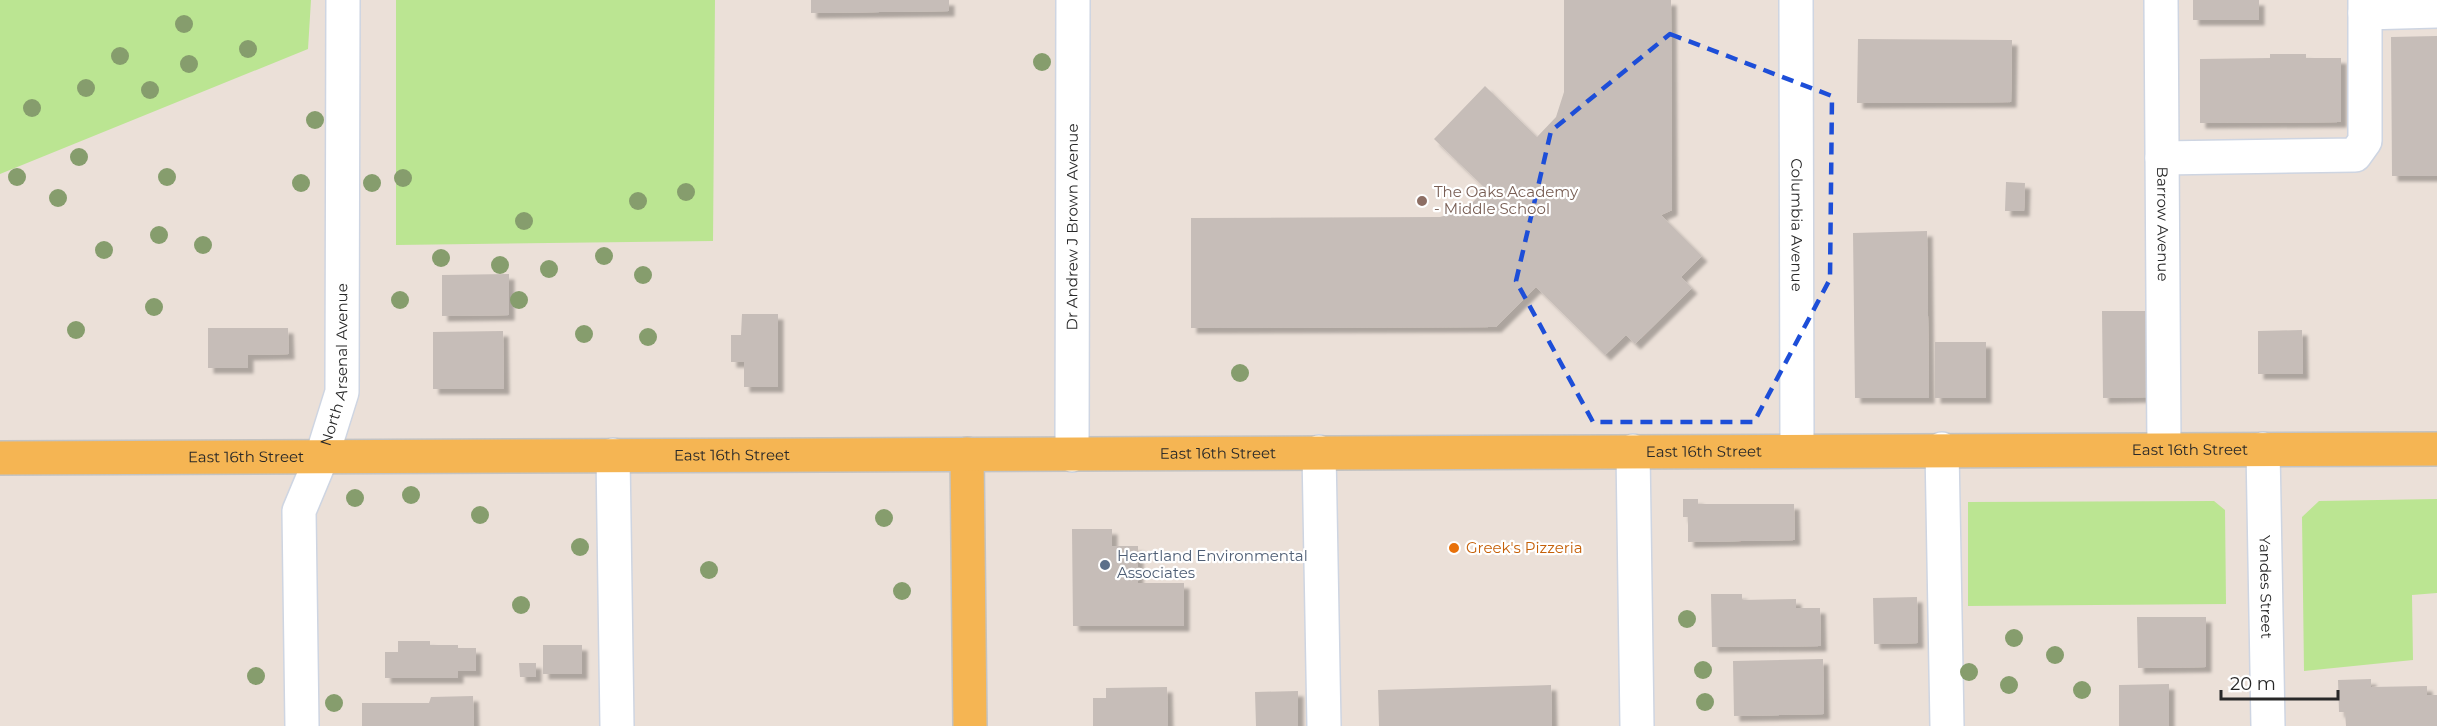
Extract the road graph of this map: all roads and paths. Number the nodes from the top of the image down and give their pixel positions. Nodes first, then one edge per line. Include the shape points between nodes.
1 (343, 0) edge
2 (1073, 0) edge
3 (1796, 0) edge
4 (2161, 0) edge
5 (2365, 6) edge
6 (2437, 11) edge
7 (2162, 158) junction
8 (2164, 448) junction
9 (1942, 449) junction
10 (2264, 449) junction
11 (2437, 449) edge
12 (1797, 450) junction
13 (1633, 451) junction
14 (1319, 453) junction
15 (966, 454) junction
16 (613, 455) junction
17 (1072, 455) junction
18 (322, 456) junction
19 (0, 458) edge
20 (302, 726) edge
21 (617, 726) edge
22 (970, 726) edge
23 (1324, 726) edge
24 (1637, 726) edge
25 (1947, 726) edge
26 (2268, 726) edge

1 - 18 street, North Arsenal Avenue via 342,392
2 - 17 street, Dr Andrew J Brown Avenue
3 - 12 street, Columbia Avenue
4 - 7 street, Barrow Avenue
5 - 6 street
5 - 7 street via 2365,141 2355,155
7 - 8 street, Barrow Avenue
8 - 9 main road, East 16th Street
8 - 10 main road, East 16th Street
9 - 12 main road, East 16th Street
9 - 25 street
10 - 11 main road, East 16th Street
10 - 26 street, Yandes Street
12 - 13 main road, East 16th Street
13 - 14 main road, East 16th Street
13 - 24 street
14 - 17 main road, East 16th Street
14 - 23 street
15 - 16 main road, East 16th Street
15 - 17 main road, East 16th Street
15 - 22 main road
16 - 18 main road, East 16th Street
16 - 21 street
18 - 19 main road, East 16th Street
18 - 20 street, North Arsenal Avenue via 299,511

